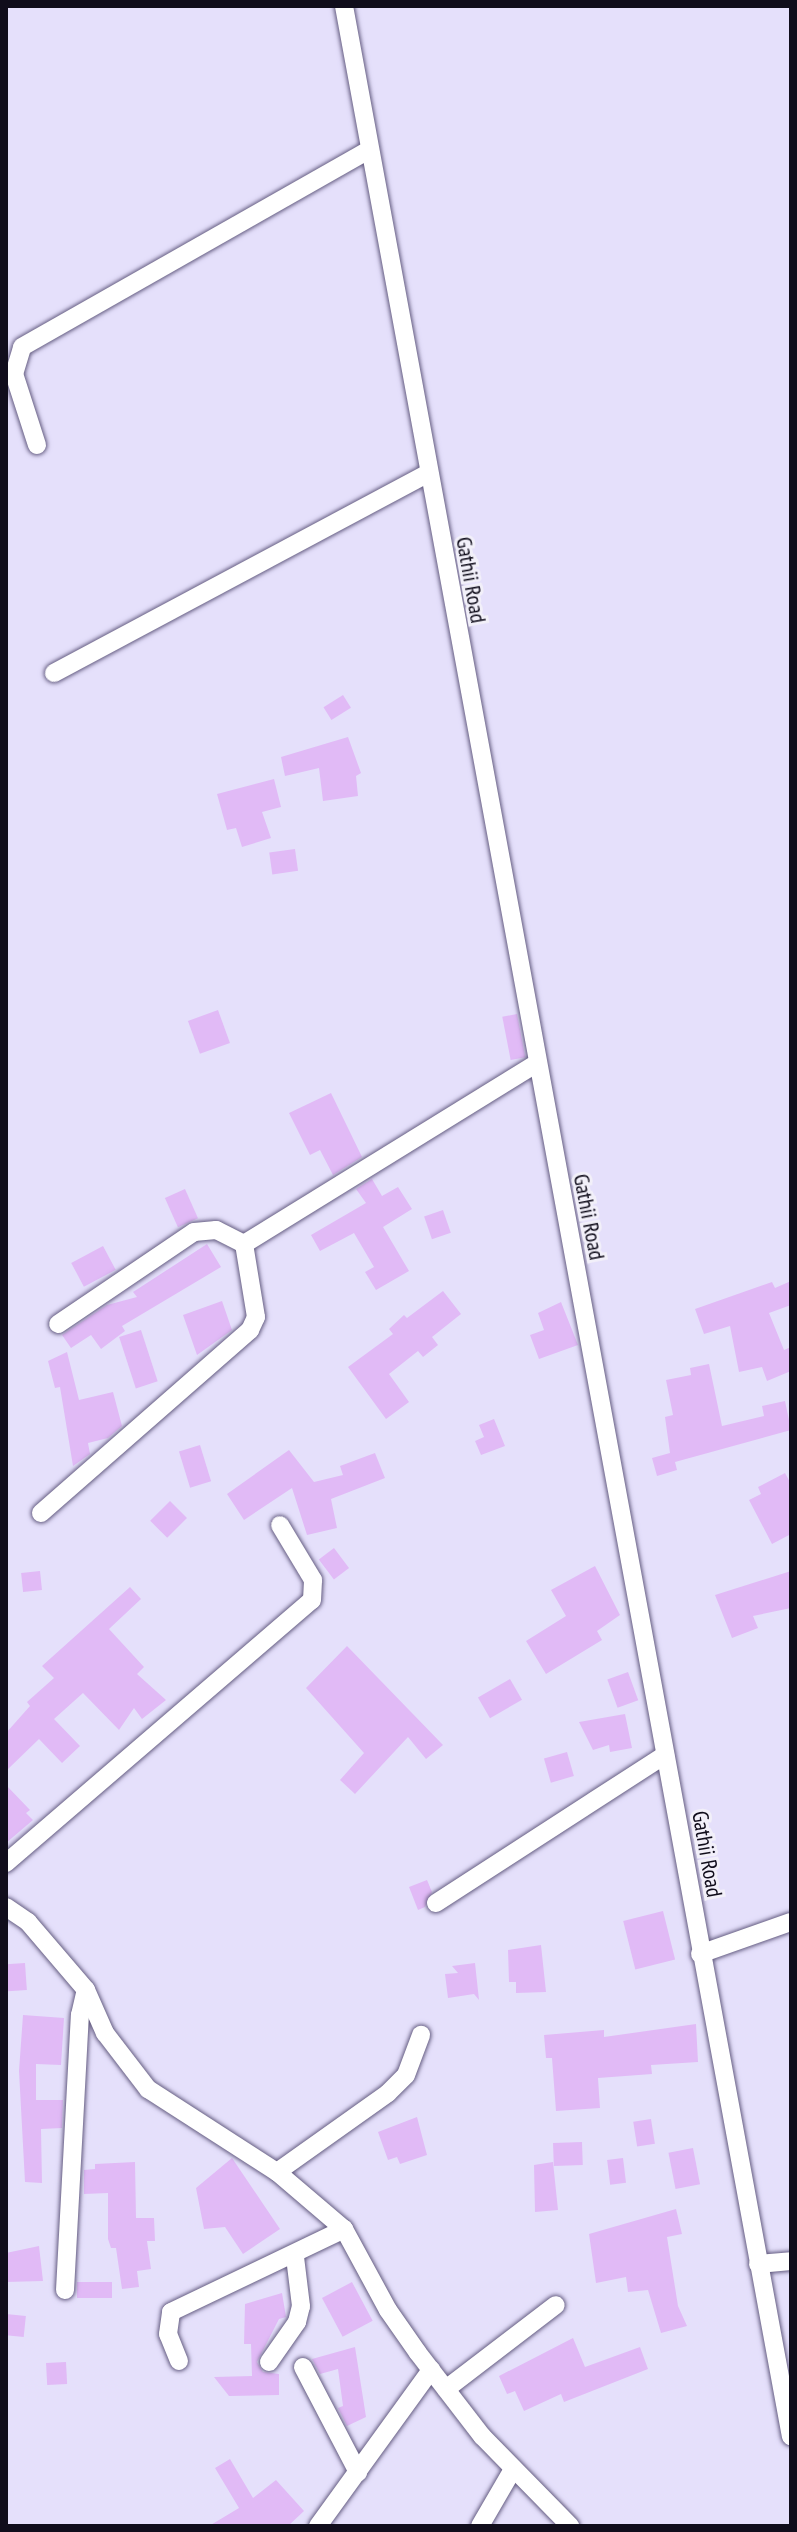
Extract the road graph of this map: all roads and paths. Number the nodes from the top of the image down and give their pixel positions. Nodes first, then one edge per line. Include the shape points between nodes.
1 (344, 6) edge
2 (369, 150) junction
3 (37, 445) dead end
4 (427, 474) junction
5 (54, 673) dead end
6 (536, 1064) junction
7 (244, 1244) junction
8 (58, 1324) dead end
9 (41, 1513) dead end
10 (280, 1525) dead end
11 (665, 1755) junction
12 (6, 1863) edge
13 (436, 1903) dead end
14 (6, 1907) edge
15 (791, 1922) edge
16 (700, 1954) junction
17 (86, 1990) junction
18 (421, 2035) dead end
19 (277, 2172) junction
20 (344, 2229) junction
21 (295, 2257) junction
22 (791, 2261) edge
23 (758, 2264) junction
24 (65, 2290) dead end
25 (556, 2305) dead end
26 (179, 2361) dead end
27 (269, 2362) dead end
28 (303, 2367) dead end
29 (431, 2370) junction
30 (446, 2389) junction
31 (791, 2436) edge
32 (513, 2469) junction
33 (358, 2472) junction
34 (318, 2526) edge
35 (480, 2526) edge
36 (570, 2526) edge

1 - 2 street, Gathii Road
2 - 3 street via 22,347 14,374
2 - 4 street, Gathii Road
4 - 5 street
4 - 6 street, Gathii Road
6 - 7 street
6 - 11 street, Gathii Road
7 - 8 street via 216,1230 194,1232
7 - 9 street via 256,1317 250,1330
10 - 12 street via 313,1580 312,1600
11 - 13 street
11 - 16 street, Gathii Road
14 - 17 street via 28,1922
15 - 16 street
16 - 23 street, Gathii Road
17 - 19 street via 105,2033 148,2089
17 - 24 street via 80,2015
18 - 19 street via 406,2075 388,2093
19 - 20 street
20 - 21 street
20 - 29 street via 388,2310
21 - 26 street via 171,2312 168,2334
21 - 27 street via 301,2306 297,2322
22 - 23 street
23 - 31 street, Gathii Road
25 - 30 street
28 - 33 street
29 - 30 street
29 - 33 street
30 - 32 street
32 - 35 street
32 - 36 street
33 - 34 street

